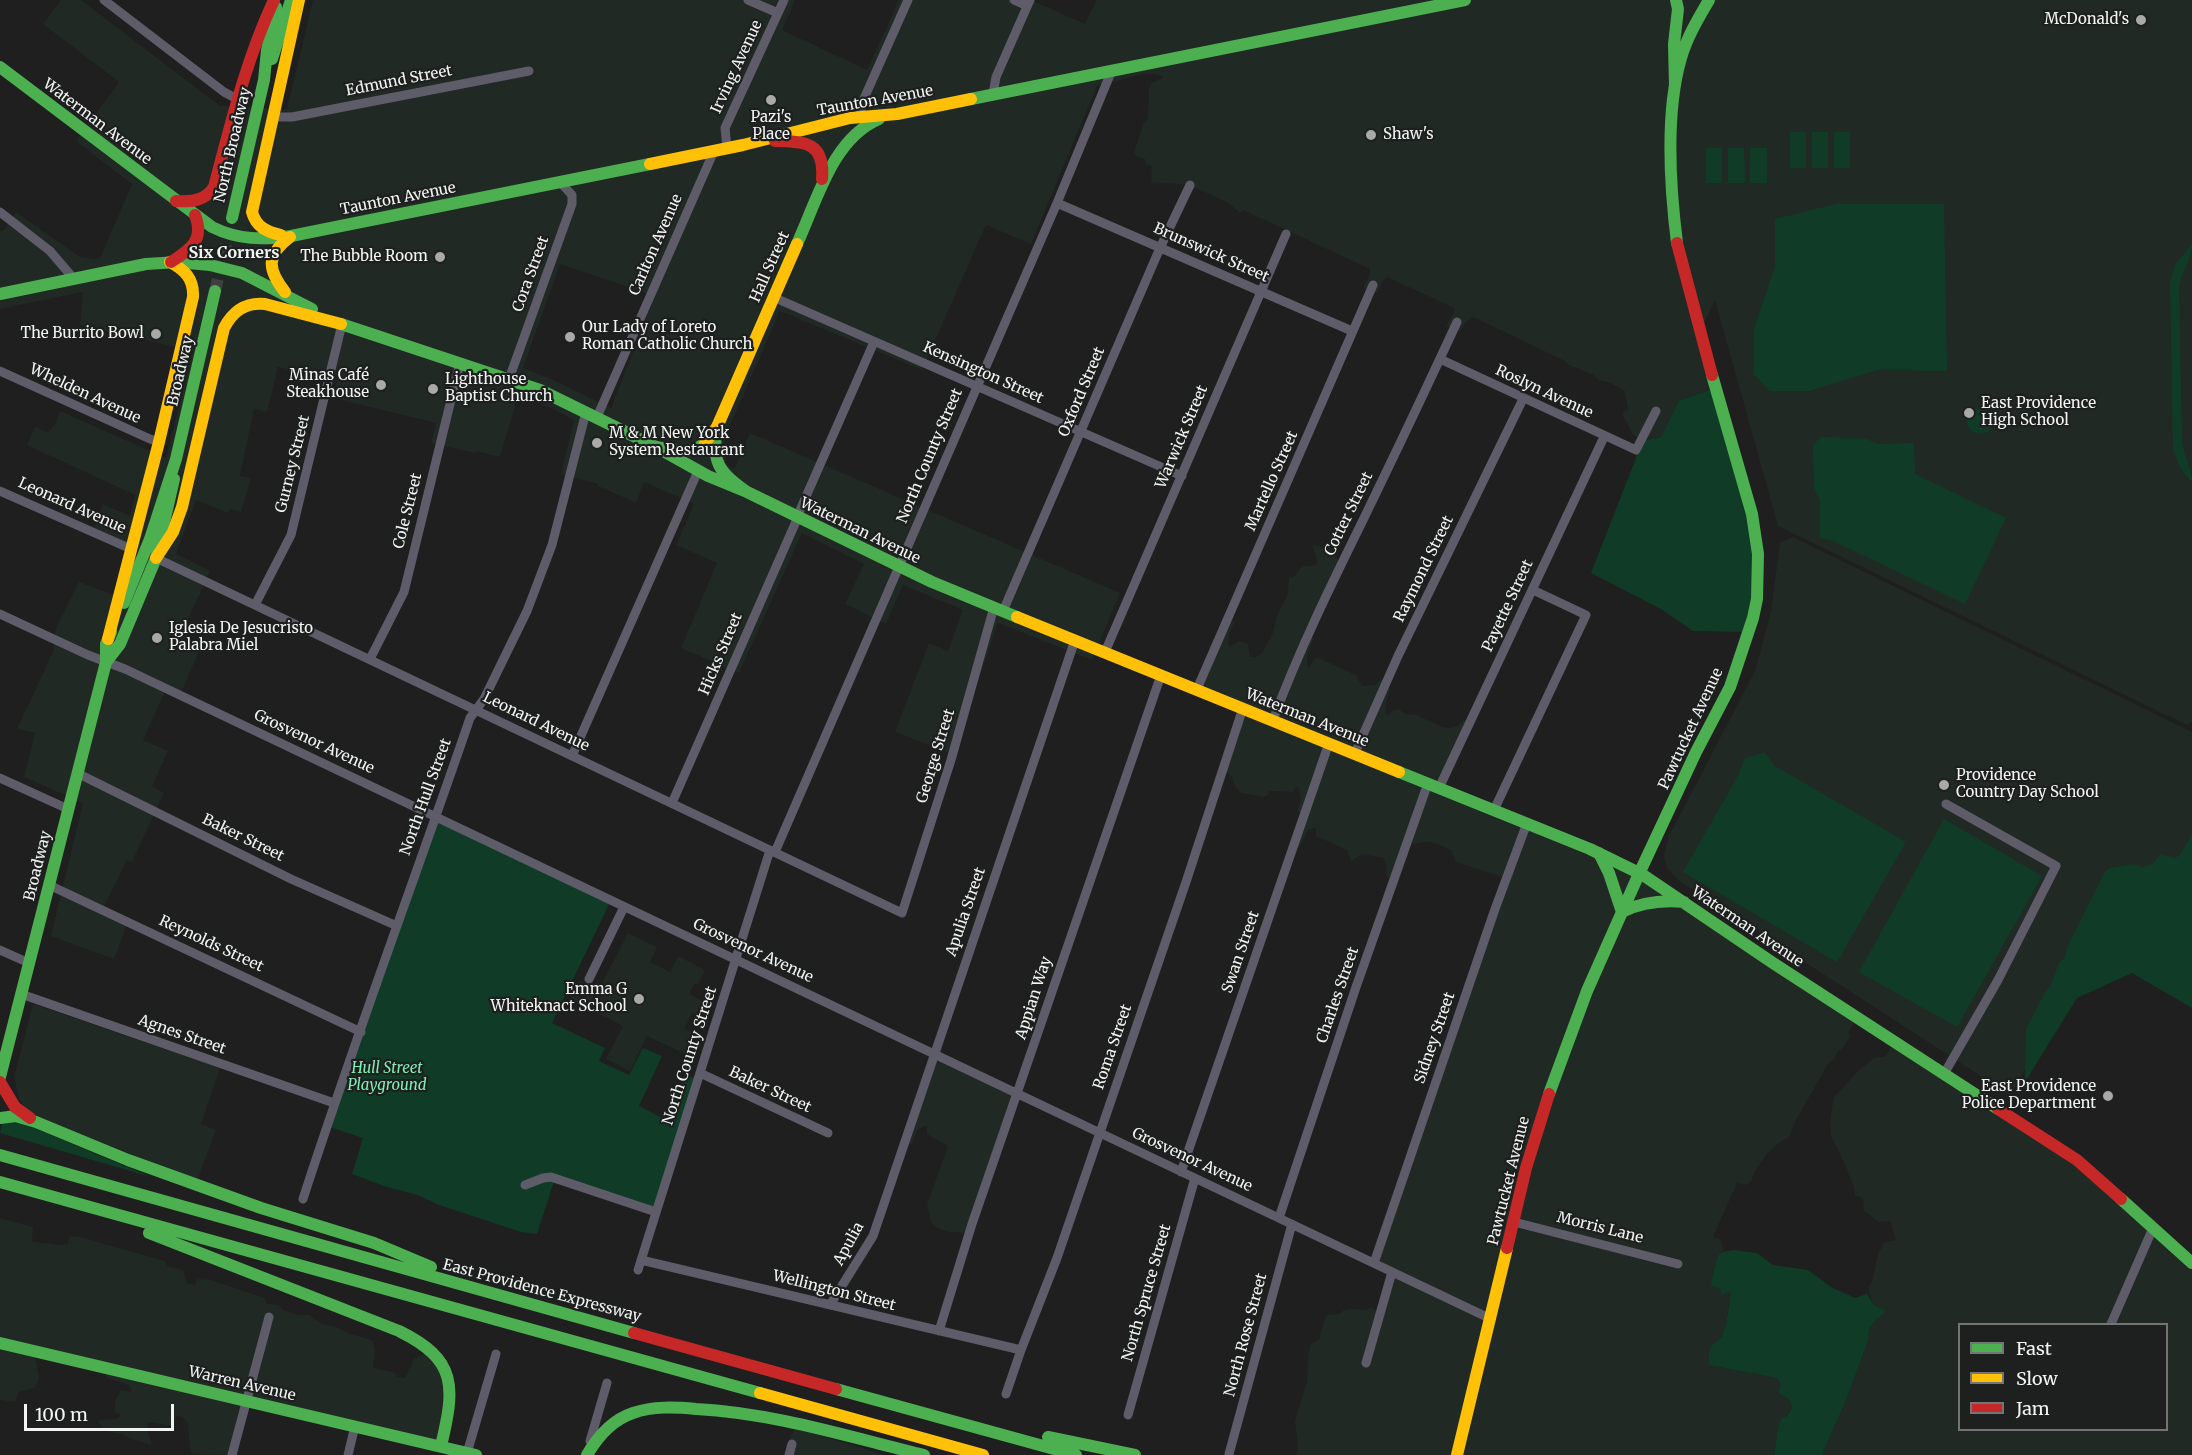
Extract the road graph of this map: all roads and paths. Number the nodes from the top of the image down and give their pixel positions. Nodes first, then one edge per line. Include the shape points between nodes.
1 (104, 0) edge
2 (276, 0) edge
3 (291, 0) edge
4 (299, 0) edge
5 (748, 0) edge
6 (784, 0) edge
7 (908, 0) edge
8 (1014, 0) edge
9 (1465, 0) edge
10 (1676, 0) edge
11 (1709, 0) edge
12 (1029, 3) edge
13 (778, 13) junction
14 (0, 67) edge
15 (1112, 70) junction
16 (529, 71) dead end
17 (264, 80) junction
18 (1675, 86) junction
19 (993, 94) junction
20 (237, 99) junction
21 (897, 114) junction
22 (274, 117) junction
23 (860, 117) junction
24 (743, 145) junction
25 (727, 148) junction
26 (714, 151) junction
27 (560, 182) junction
28 (1190, 185) dead end
29 (818, 195) junction
30 (177, 201) junction
31 (1057, 202) junction
32 (0, 212) edge
33 (195, 215) junction
34 (232, 218) tunnel mouth
35 (1286, 234) dead end
36 (291, 236) junction
37 (1160, 248) junction
38 (170, 262) junction
39 (74, 279) junction
40 (1373, 285) dead end
41 (215, 291) tunnel mouth
42 (1262, 292) junction
43 (0, 294) edge
44 (773, 297) junction
45 (293, 299) junction
46 (1457, 322) dead end
47 (342, 324) junction
48 (1352, 331) junction
49 (874, 342) junction
50 (1440, 359) junction
51 (460, 363) junction
52 (0, 371) edge
53 (509, 379) junction
54 (977, 386) junction
55 (1523, 399) junction
56 (1656, 411) dead end
57 (591, 414) junction
58 (718, 424) junction
59 (1081, 432) junction
60 (1604, 437) junction
61 (159, 442) junction
62 (656, 447) junction
63 (176, 459) junction
64 (698, 471) junction
65 (1182, 476) junction
66 (0, 490) edge
67 (747, 492) junction
68 (797, 517) junction
69 (131, 549) junction
70 (156, 558) junction
71 (899, 567) junction
72 (1533, 590) junction
73 (255, 604) junction
74 (998, 609) junction
75 (0, 614) edge
76 (108, 639) junction
77 (1075, 640) junction
78 (1105, 652) junction
79 (370, 659) junction
80 (106, 662) junction
81 (1161, 675) junction
82 (1197, 689) junction
83 (1243, 708) junction
84 (476, 710) junction
85 (1273, 720) junction
86 (1329, 743) junction
87 (1355, 753) junction
88 (572, 756) junction
89 (77, 773) junction
90 (0, 778) edge
91 (1433, 785) junction
92 (672, 803) junction
93 (1946, 804) dead end
94 (68, 809) junction
95 (1494, 810) junction
96 (436, 817) junction
97 (1527, 823) junction
98 (772, 851) junction
99 (1599, 853) junction
100 (1640, 873) junction
101 (49, 885) junction
102 (1684, 902) junction
103 (624, 907) junction
104 (1622, 912) junction
105 (902, 913) joint
106 (397, 926) junction
107 (0, 950) edge
108 (736, 960) junction
109 (29, 963) junction
110 (589, 979) dead end
111 (21, 994) junction
112 (361, 1032) junction
113 (934, 1054) junction
114 (700, 1073) junction
115 (1944, 1074) junction
116 (0, 1077) edge
117 (0, 1082) edge
118 (1018, 1094) junction
119 (334, 1103) junction
120 (0, 1118) edge
121 (36, 1122) junction
122 (1099, 1132) junction
123 (828, 1133) dead end
124 (4, 1156) edge
125 (1181, 1172) junction
126 (1195, 1178) junction
127 (0, 1182) edge
128 (525, 1185) dead end
129 (888, 1194) joint
130 (303, 1199) dead end
131 (73, 1203) junction
132 (656, 1212) junction
133 (1279, 1218) junction
134 (1514, 1222) junction
135 (1292, 1224) junction
136 (2153, 1228) junction
137 (641, 1260) junction
138 (1374, 1263) junction
139 (2192, 1263) edge
140 (1678, 1264) dead end
141 (638, 1270) dead end
142 (1392, 1272) junction
143 (492, 1293) junction
144 (831, 1305) junction
145 (268, 1317) dead end
146 (1491, 1319) junction
147 (2110, 1323) edge
148 (939, 1331) junction
149 (0, 1343) edge
150 (1021, 1350) junction
151 (496, 1354) dead end
152 (1366, 1363) dead end
153 (607, 1383) dead end
154 (1006, 1394) dead end
155 (246, 1400) junction
156 (901, 1406) junction
157 (1128, 1415) dead end
158 (355, 1426) junction
159 (792, 1444) dead end
160 (441, 1451) edge
161 (472, 1454) edge
162 (1229, 1454) edge
163 (231, 1455) edge
164 (348, 1455) edge
165 (587, 1455) edge
166 (789, 1455) edge
167 (924, 1455) edge
168 (983, 1455) edge
169 (1076, 1455) edge
170 (1135, 1455) edge
171 (1457, 1455) edge

1 - 20 street
2 - 17 main road
2 - 20 main road via 261,28
3 - 17 main road
4 - 22 main road
5 - 13 street
6 - 13 street, Irving Avenue
7 - 23 street via 862,103
8 - 12 street
9 - 15 main road, Taunton Avenue
10 - 18 main road
11 - 18 main road, Pawtucket Avenue via 1690,34
12 - 19 street via 996,77
13 - 25 street, Irving Avenue via 726,125
14 - 30 main road, Waterman Avenue
15 - 19 main road, Taunton Avenue
15 - 31 street, North County Street
16 - 22 street, Edmund Street via 292,117
17 - 34 main road, North Broadway
18 - 100 main road, Pawtucket Avenue via 1671,187 1677,242 1752,514 1758,579 1753,618 1730,687
19 - 21 main road, Taunton Avenue
20 - 30 main road via 212,191 198,201
21 - 23 main road, Taunton Avenue
21 - 29 main road, Hall Street via 869,123 852,135
22 - 36 main road via 253,216 264,230
23 - 24 main road, Taunton Avenue
24 - 25 main road, Taunton Avenue
24 - 29 main road via 794,141 811,144 823,160
25 - 26 main road, Taunton Avenue
26 - 27 main road, Taunton Avenue
26 - 57 street, Carlton Avenue
27 - 36 main road, Taunton Avenue
27 - 53 street, Cora Street via 572,195 572,204
28 - 37 street, Oxford Street
29 - 44 main road, Hall Street
30 - 33 main road, Waterman Avenue
31 - 37 street, Brunswick Street
31 - 54 street, North County Street
32 - 39 street via 50,251
33 - 36 main road, Taunton Avenue via 217,230 242,238
33 - 38 main road via 199,230 196,243
35 - 42 street, Warwick Street
36 - 45 main road via 274,249 271,267
37 - 42 street, Brunswick Street
37 - 59 street, Oxford Street
38 - 39 main road
38 - 45 main road via 231,270
38 - 61 main road via 187,273 194,292
39 - 43 main road
40 - 48 street, Martello Street
41 - 63 main road, Broadway
42 - 48 street, Brunswick Street
42 - 65 street, Warwick Street
44 - 49 street, Kensington Street
44 - 58 main road, Hall Street
45 - 47 main road
46 - 50 street, Cotter Street
47 - 51 main road, Waterman Avenue
47 - 70 main road via 260,303 245,305 230,316 182,507 173,532
47 - 73 street, Gurney Street via 291,535
48 - 82 street, Martello Street
49 - 54 street, Kensington Street
49 - 68 street, Hicks Street
50 - 55 street, Roslyn Avenue
50 - 85 street, Cotter Street via 1318,612
51 - 53 main road, Waterman Avenue
51 - 79 street, Cole Street via 405,585
52 - 61 street, Whelden Avenue
53 - 57 main road, Waterman Avenue
54 - 59 street, Kensington Street
54 - 71 street, North County Street
55 - 60 street, Roslyn Avenue
55 - 87 street, Raymond Street
56 - 60 street, Roslyn Avenue via 1636,450
57 - 62 main road, Waterman Avenue
57 - 84 street, North Hull Street via 552,545 527,610
58 - 62 main road, Hall Street via 707,440 693,450 676,452
58 - 67 main road via 714,446 717,467
59 - 65 street, Kensington Street
59 - 74 street, Oxford Street
60 - 72 street, Payette Street
61 - 69 main road
62 - 64 main road, Waterman Avenue
63 - 70 main road, Broadway via 172,497
63 - 76 main road, Broadway via 150,538
64 - 67 main road, Waterman Avenue
64 - 88 street
65 - 78 street, Warwick Street
66 - 69 street, Leonard Avenue
67 - 68 main road, Waterman Avenue
68 - 71 main road, Waterman Avenue
68 - 92 street, Hicks Street
69 - 76 main road
70 - 73 street, Leonard Avenue
70 - 80 main road, Broadway via 120,644
71 - 74 main road, Waterman Avenue
71 - 98 street, North County Street
72 - 91 street, Payette Street
72 - 95 street via 1586,615
73 - 79 street, Leonard Avenue
74 - 77 main road, Waterman Avenue
74 - 105 street, George Street
75 - 80 street, Grosvenor Avenue
76 - 80 main road, Broadway
77 - 78 main road, Waterman Avenue
77 - 113 street, Apulia Street
78 - 81 main road, Waterman Avenue
79 - 84 street, Leonard Avenue
80 - 89 main road, Broadway
80 - 96 street, Grosvenor Avenue
81 - 82 main road, Waterman Avenue
81 - 118 street, Appian Way
82 - 83 main road, Waterman Avenue
83 - 85 main road, Waterman Avenue
83 - 122 street, Roma Street
84 - 88 street, Leonard Avenue
84 - 96 street, North Hull Street
85 - 86 main road, Waterman Avenue
86 - 87 main road, Waterman Avenue
86 - 125 street, Swan Street
87 - 91 main road, Waterman Avenue
88 - 92 street, Leonard Avenue
89 - 94 main road, Broadway
89 - 106 street, Baker Street via 291,879
90 - 94 street
91 - 95 main road, Waterman Avenue
91 - 133 street, Charles Street via 1355,990
92 - 98 street, Leonard Avenue
93 - 115 street via 2056,866
94 - 101 main road, Broadway
95 - 97 main road, Waterman Avenue
96 - 103 street, Grosvenor Avenue
96 - 106 street, North Hull Street
97 - 99 main road, Waterman Avenue
97 - 138 street, Sidney Street
98 - 105 street, Leonard Avenue
98 - 108 street, North County Street
99 - 100 main road, Waterman Avenue
99 - 104 main road
100 - 102 main road, Waterman Avenue
100 - 104 main road, Pawtucket Avenue
101 - 109 main road, Broadway
101 - 112 street, Reynolds Street
102 - 104 main road via 1656,900
102 - 115 main road, Waterman Avenue
103 - 108 street, Grosvenor Avenue
103 - 110 street
104 - 134 main road, Pawtucket Avenue via 1545,1103
106 - 112 street, North Hull Street
107 - 109 street
108 - 113 street, Grosvenor Avenue
108 - 114 street, North County Street
109 - 111 main road, Broadway
111 - 116 main road, Broadway
111 - 119 street, Agnes Street
112 - 119 street, North Hull Street
113 - 118 street, Grosvenor Avenue
113 - 129 street, Apulia Street
114 - 123 street, Baker Street
114 - 132 street, North County Street
115 - 136 main road, Waterman Avenue via 2077,1160
117 - 121 main road via 15,1107
118 - 122 street, Grosvenor Avenue
118 - 148 street, Appian Way
119 - 130 street, North Hull Street
120 - 121 main road via 16,1116
121 - 143 main road via 261,1208 374,1243
122 - 125 street, Grosvenor Avenue
122 - 150 street, Roma Street
124 - 143 main road, East Providence Expressway
125 - 126 street, Grosvenor Avenue
126 - 133 street, Grosvenor Avenue
126 - 157 street, North Spruce Street
127 - 131 main road
128 - 132 street via 551,1177
129 - 144 street, Apulia via 873,1236
131 - 160 main road via 425,1344 442,1364 450,1389
131 - 168 main road
132 - 137 street, North County Street
133 - 135 street, Grosvenor Avenue
134 - 140 street, Morris Lane
134 - 146 main road, Pawtucket Avenue
135 - 138 street, Grosvenor Avenue
135 - 162 street, North Rose Street
136 - 139 main road, Waterman Avenue
136 - 147 street
137 - 141 street, North County Street
137 - 144 street, Wellington Street
138 - 142 street, Grosvenor Avenue
142 - 146 street, Grosvenor Avenue
142 - 152 street
143 - 156 main road, East Providence Expressway
144 - 148 street, Wellington Street
145 - 155 street
146 - 171 main road, Pawtucket Avenue
148 - 150 street, Wellington Street
149 - 155 main road, Warren Avenue
150 - 154 street, Roma Street
151 - 161 street
153 - 165 street
155 - 158 main road, Warren Avenue
155 - 163 street
156 - 169 main road, East Providence Expressway
156 - 170 main road
158 - 160 main road, Warren Avenue
158 - 164 street
159 - 166 street
160 - 161 main road, Warren Avenue
165 - 167 main road via 605,1430 627,1415 684,1407 763,1416

